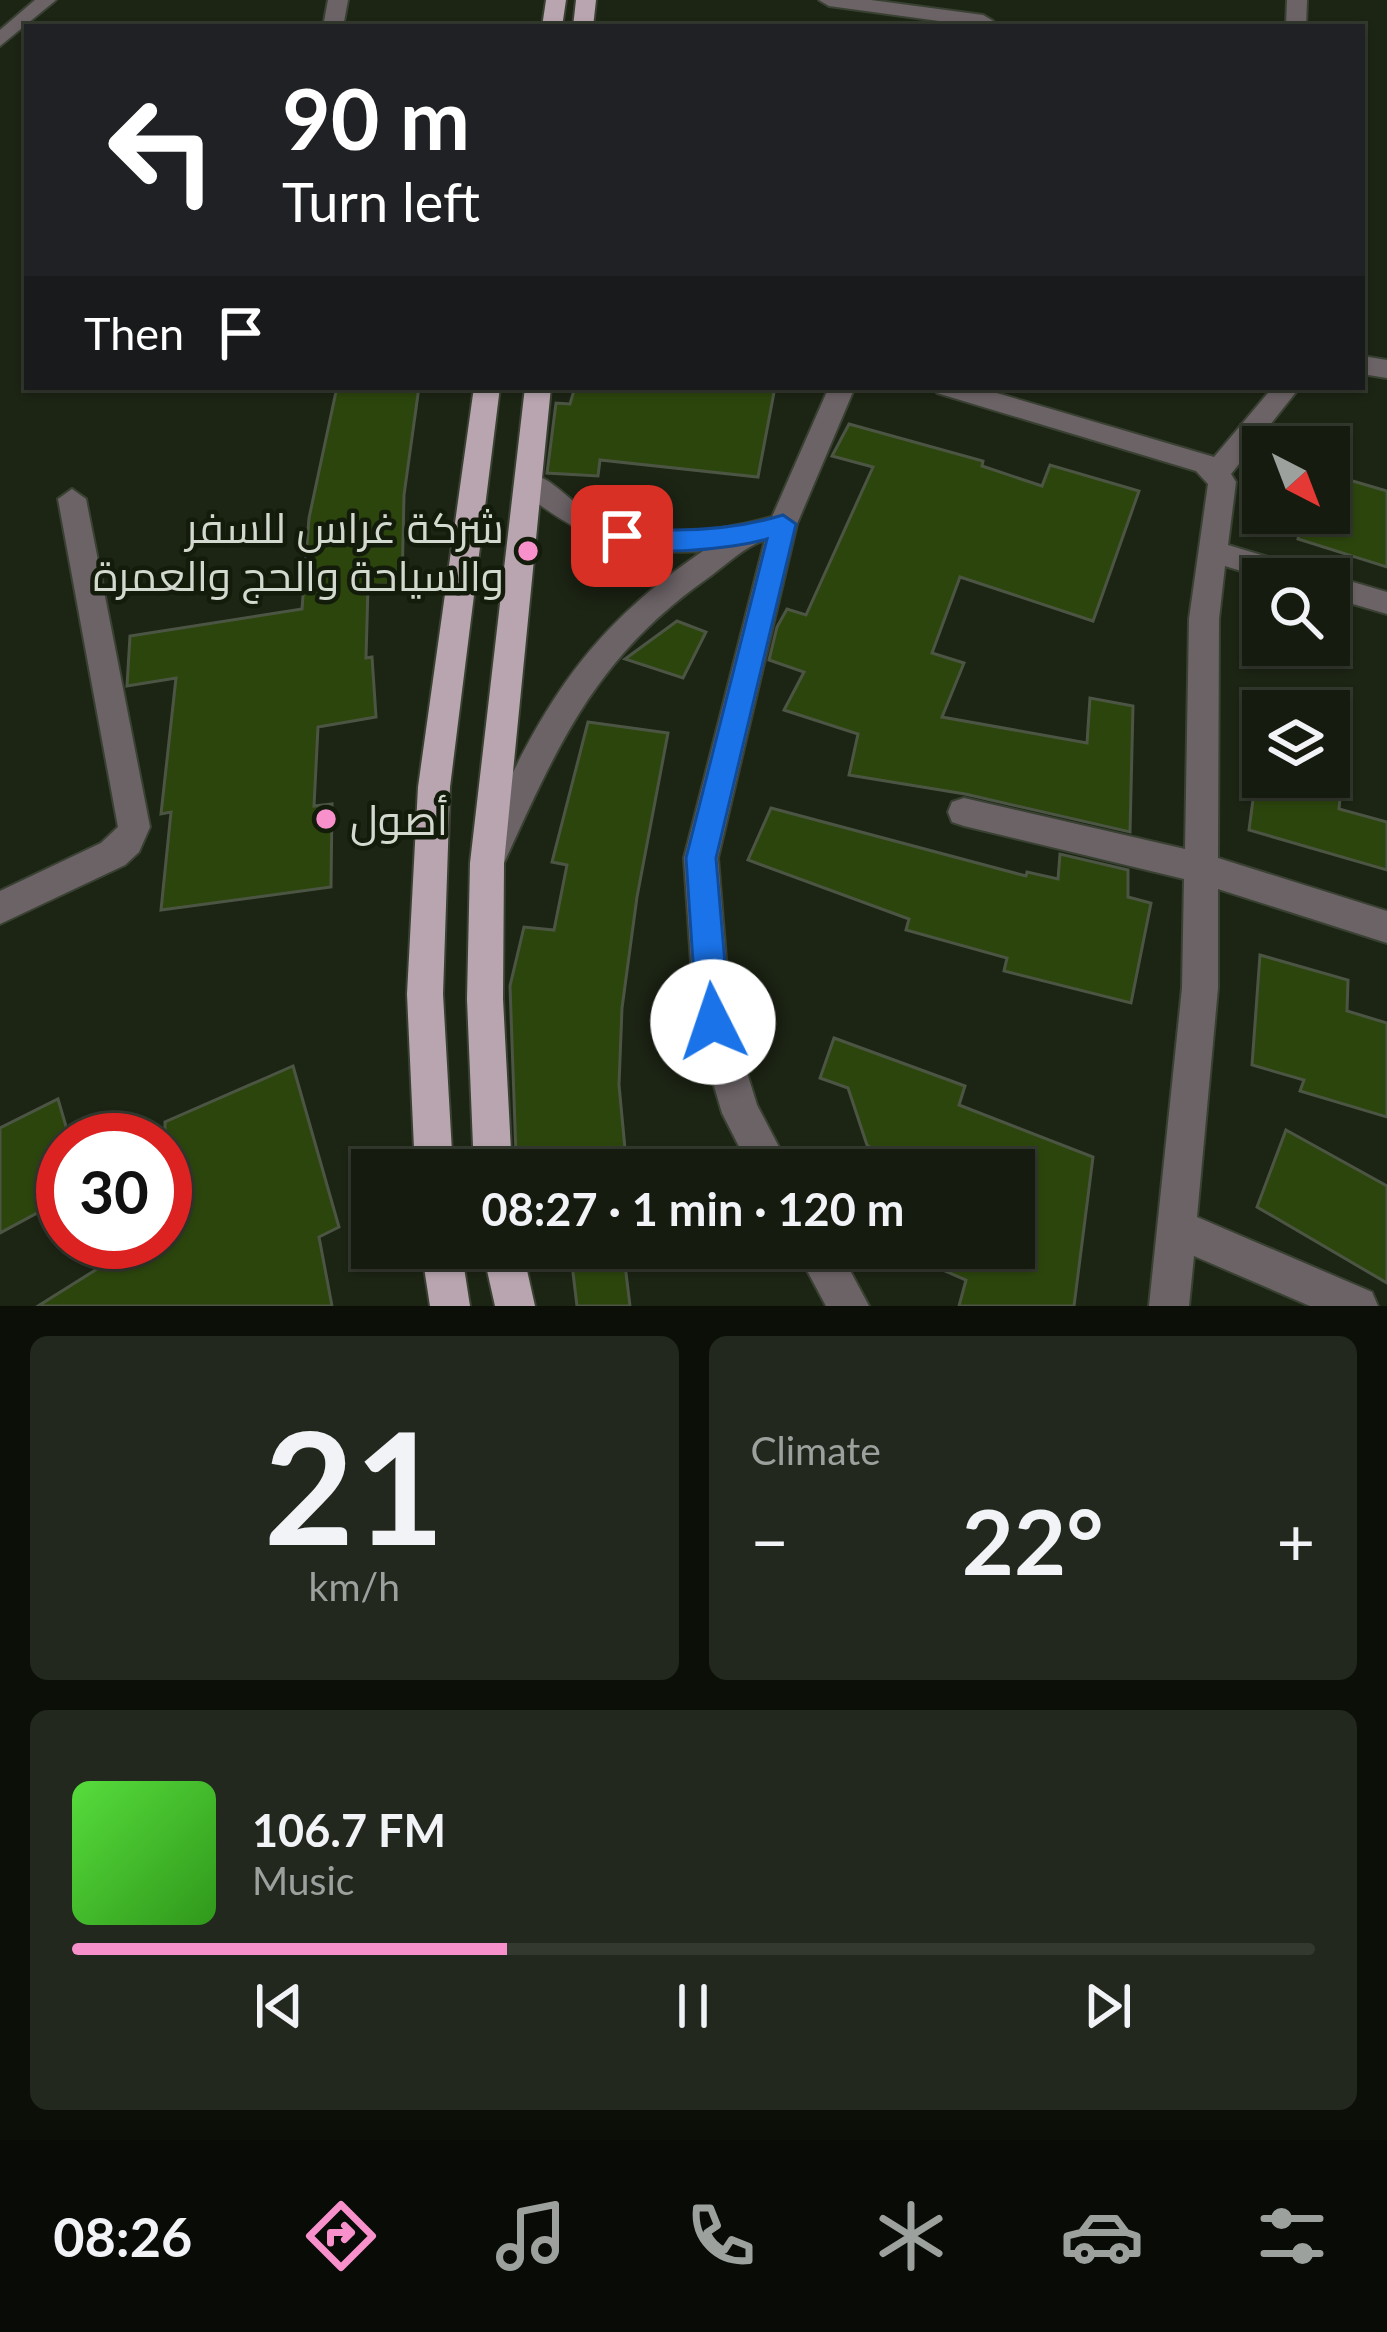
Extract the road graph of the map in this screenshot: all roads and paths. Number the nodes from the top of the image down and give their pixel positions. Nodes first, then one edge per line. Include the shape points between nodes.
1 (46, 0) edge
2 (829, 0) edge
3 (996, 0) edge
4 (982, 24) edge
5 (0, 40) edge
6 (487, 390) edge
7 (538, 390) edge
8 (841, 390) edge
9 (956, 390) edge
10 (1285, 390) edge
11 (1217, 472) junction
12 (529, 482) junction
13 (72, 499) dead end
14 (783, 524) junction
15 (746, 536) junction
16 (1213, 552) junction
17 (1242, 561) edge
18 (1350, 592) edge
19 (1387, 603) edge
20 (964, 812) dead end
21 (488, 862) junction
22 (1201, 868) junction
23 (0, 908) edge
24 (1387, 926) edge
25 (433, 1149) edge
26 (492, 1149) edge
27 (761, 1149) edge
28 (1178, 1229) junction
29 (445, 1269) edge
30 (507, 1269) edge
31 (827, 1269) edge
32 (450, 1306) edge
33 (515, 1306) edge
34 (849, 1306) edge
35 (1168, 1306) edge
36 (1358, 1306) edge

1 - 5 street
2 - 4 street
3 - 4 street
6 - 25 main road via 434,787 424,994
7 - 12 main road
8 - 14 street
9 - 11 street
10 - 11 street
11 - 16 street
12 - 15 street via 581,521 622,536
12 - 21 main road
13 - 23 street via 134,826 113,854
14 - 15 street
14 - 27 street via 701,858 713,1022
15 - 21 street via 641,613 595,662 538,752
16 - 17 street
16 - 22 street via 1204,619
18 - 19 street
20 - 22 street
21 - 26 main road
22 - 24 street
22 - 28 street via 1200,988
28 - 35 street
28 - 36 street
29 - 32 main road
30 - 33 main road
31 - 34 street

